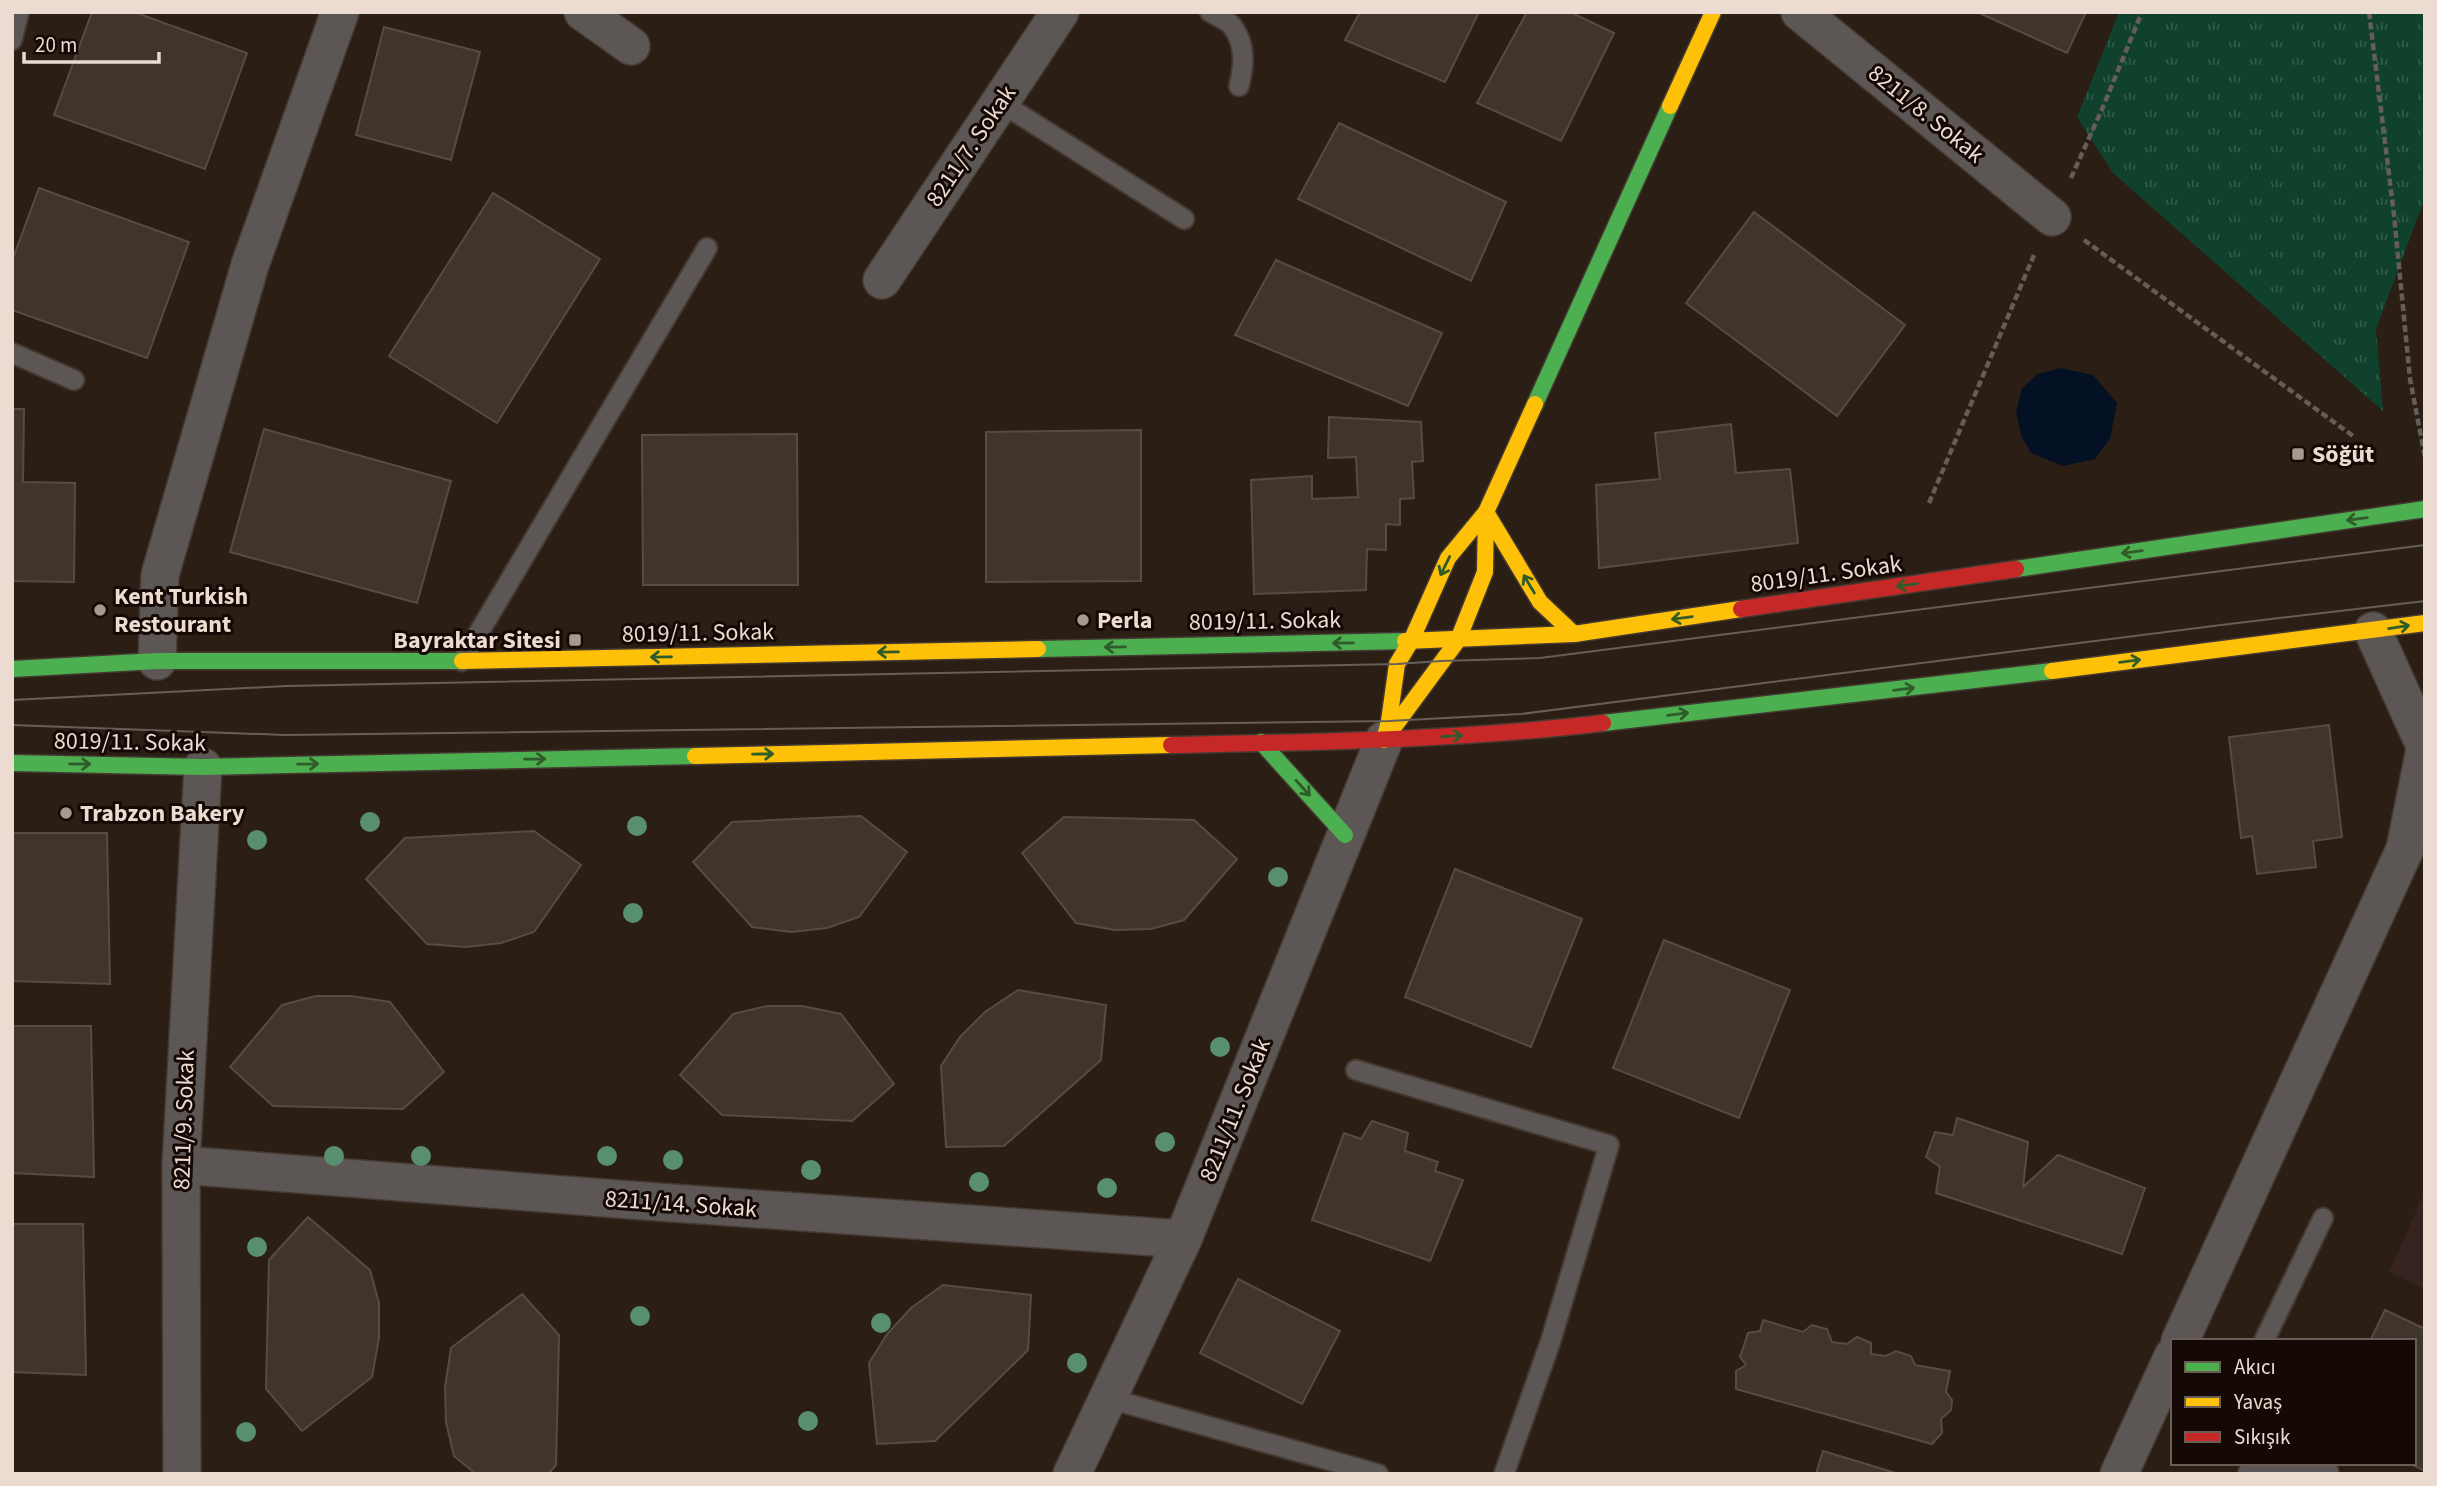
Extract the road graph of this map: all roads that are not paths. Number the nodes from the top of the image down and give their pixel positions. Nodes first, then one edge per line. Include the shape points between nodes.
1 (19, 12) edge
2 (340, 12) edge
3 (583, 12) edge
4 (1060, 12) edge
5 (1210, 12) edge
6 (1713, 12) edge
7 (1800, 12) edge
8 (12, 40) edge
9 (631, 47) dead end
10 (1239, 86) dead end
11 (1000, 102) junction
12 (2052, 217) road end
13 (1184, 219) dead end
14 (707, 248) dead end
15 (882, 280) dead end
16 (12, 353) edge
17 (74, 380) dead end
18 (2425, 509) edge
19 (1486, 512) junction
20 (2425, 623) edge
21 (2373, 631) junction
22 (1574, 634) junction
23 (1458, 640) junction
24 (1411, 641) junction
25 (462, 661) junction
26 (157, 662) junction
27 (12, 669) edge
28 (1384, 740) junction
29 (1261, 742) junction
30 (2425, 748) edge
31 (12, 763) edge
32 (203, 767) junction
33 (1345, 835) junction
34 (1356, 1070) dead end
35 (181, 1165) junction
36 (2323, 1219) dead end
37 (1183, 1239) junction
38 (2181, 1339) edge
39 (2265, 1339) edge
40 (2171, 1360) edge
41 (1107, 1398) junction
42 (2303, 1465) edge
43 (182, 1474) edge
44 (1072, 1474) edge
45 (1378, 1474) edge
46 (1504, 1474) edge
47 (2119, 1474) edge
48 (2320, 1474) edge

1 - 8 lane
2 - 26 street via 250,265 160,575
3 - 9 street
4 - 11 street, 8211/7. Sokak
5 - 10 lane via 1233,25 1244,65
6 - 19 street
7 - 12 street, 8211/8. Sokak
11 - 13 lane
11 - 15 street, 8211/7. Sokak
14 - 25 lane
16 - 17 lane
18 -> 22 street, 8019/11. Sokak
22 -> 19 street via 1539,602
19 - 23 street, 8211/11. Sokak via 1485,572
19 -> 24 street, 8211/11. Sokak via 1448,558
21 -> 20 street, 8019/11. Sokak
28 -> 21 street, 8019/11. Sokak via 1536,731
21 - 30 street
22 - 23 street, 8019/11. Sokak
23 - 24 street, 8019/11. Sokak
23 - 28 street, 8211/11. Sokak
24 -> 25 street, 8019/11. Sokak
24 - 28 street, 8211/11. Sokak via 1397,664
25 - 26 street, 8019/11. Sokak
26 - 27 street, 8019/11. Sokak
28 - 29 street, 8019/11. Sokak
28 - 33 street, 8211/11. Sokak
32 -> 29 street, 8019/11. Sokak
29 -> 33 street
30 - 38 street via 2405,849
31 -> 32 street, 8019/11. Sokak
32 - 35 street, 8211/9. Sokak
33 - 37 street, 8211/11. Sokak
34 - 46 lane via 1609,1145 1551,1340
35 - 37 street, 8211/14. Sokak
35 - 43 street, 8211/9. Sokak
36 - 39 lane
37 - 41 street, 8211/11. Sokak
40 - 47 street
41 - 44 street, 8211/11. Sokak
41 - 45 lane
42 - 48 street

